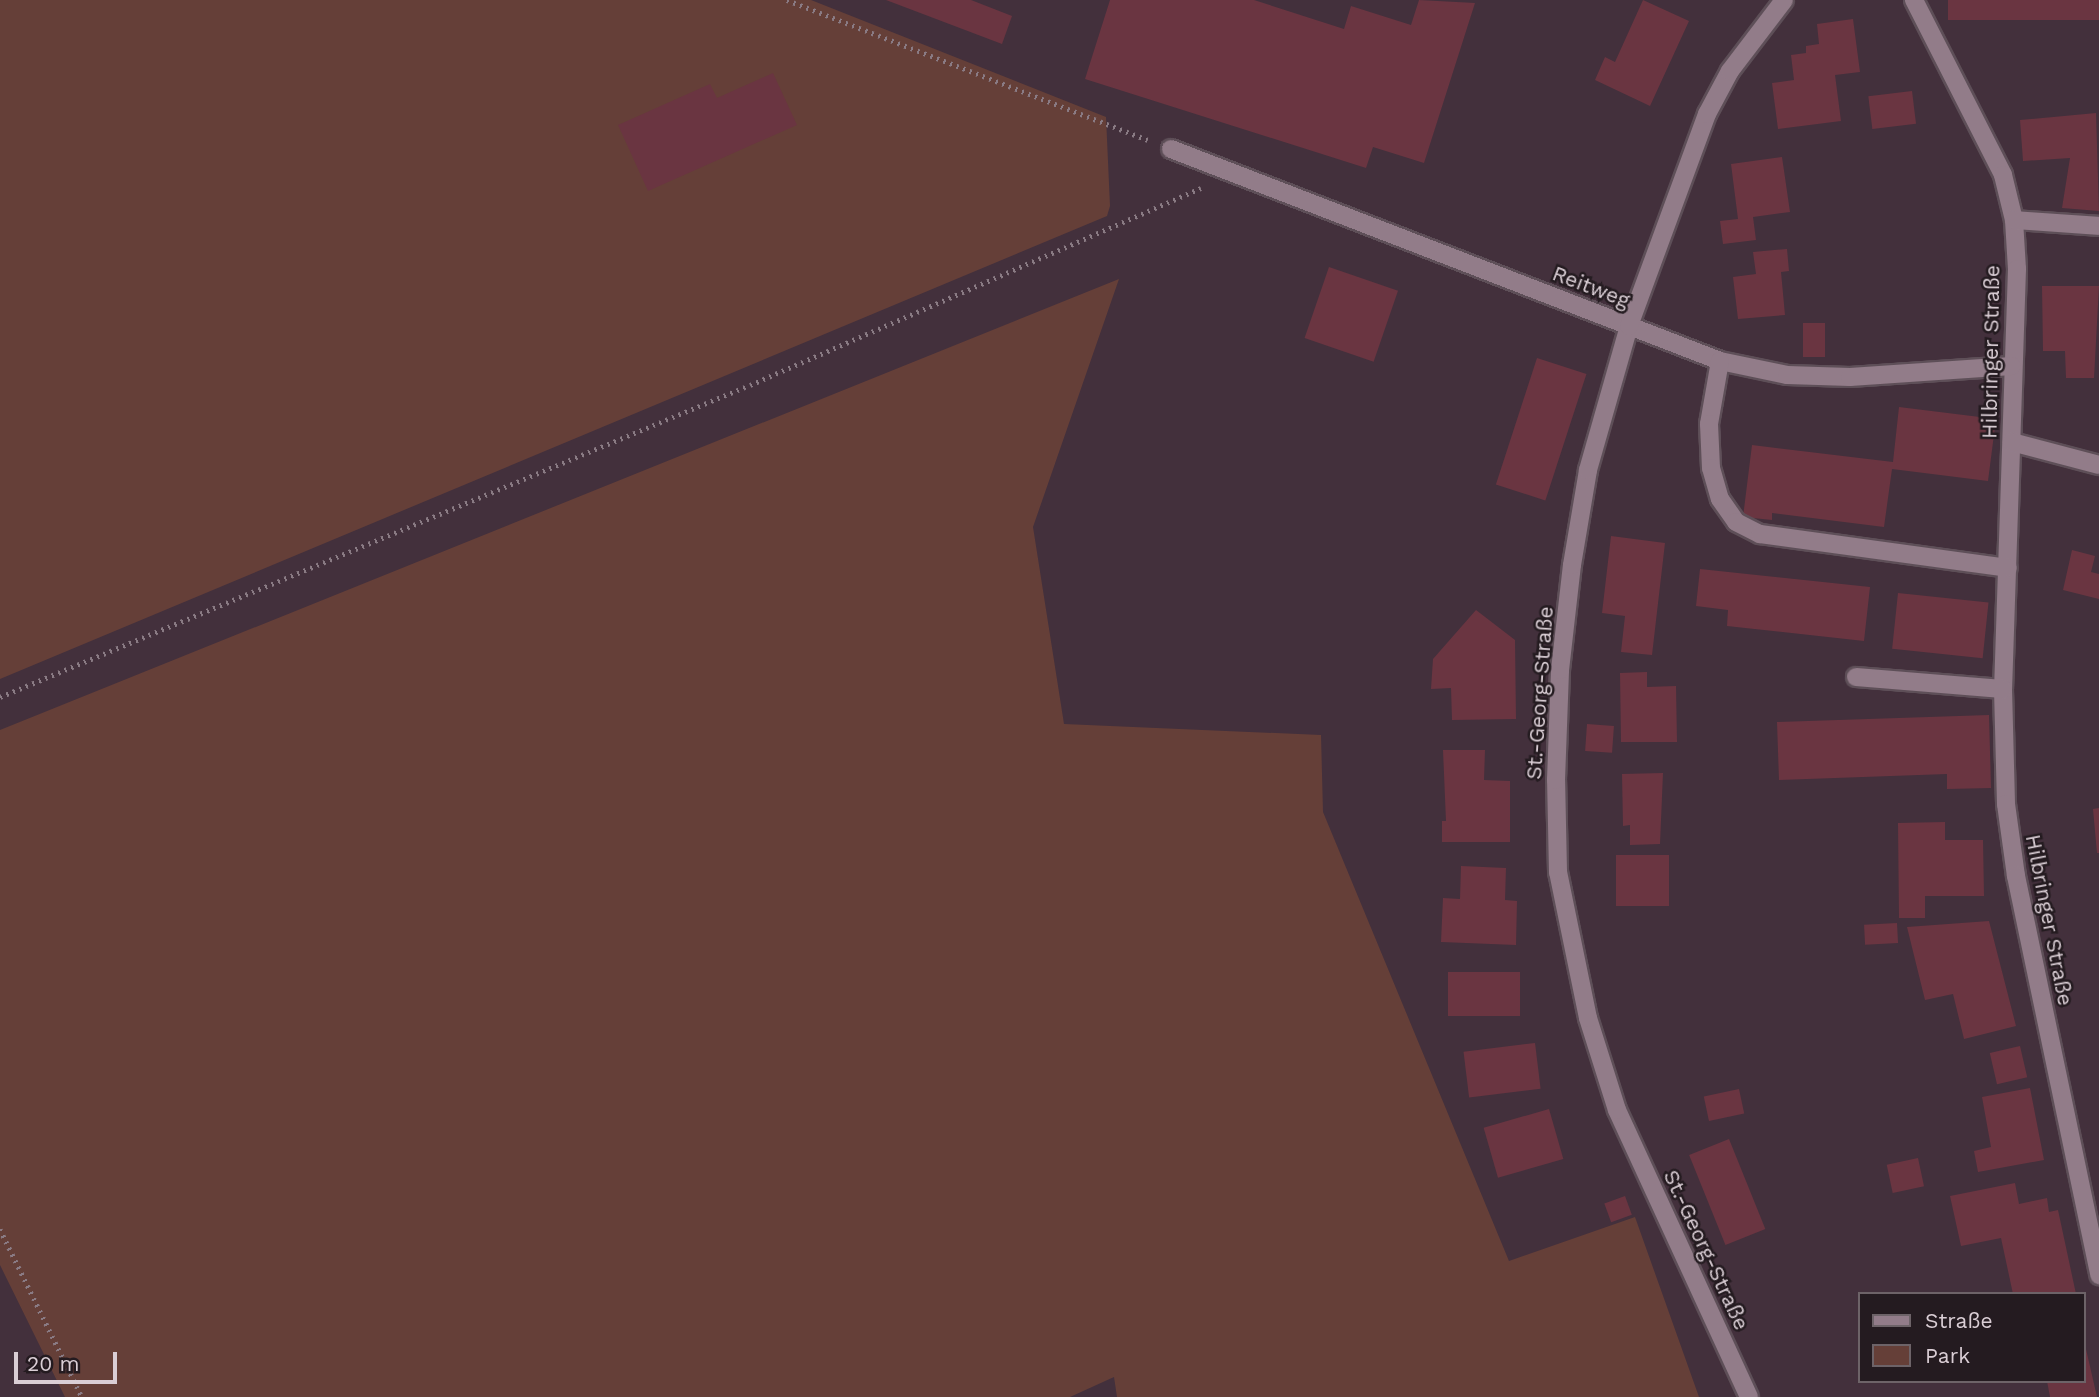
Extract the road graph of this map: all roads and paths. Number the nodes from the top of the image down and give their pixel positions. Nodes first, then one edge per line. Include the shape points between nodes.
1 (787, 0) edge
2 (1784, 0) edge
3 (1914, 0) edge
4 (1171, 149) joint
5 (1223, 170) junction
6 (2014, 220) junction
7 (2099, 226) edge
8 (1629, 326) junction
9 (1720, 361) junction
10 (2012, 366) junction
11 (2012, 442) junction
12 (2099, 465) edge
13 (2008, 568) junction
14 (1856, 677) dead end
15 (2003, 689) junction
16 (0, 698) edge
17 (0, 1229) edge
18 (2099, 1275) edge
19 (82, 1397) edge
20 (1749, 1397) edge

1 - 4 path
2 - 8 street, St.-Georg-Straße via 1730,71 1707,114
3 - 6 street, Hilbringer Straße via 2003,175
4 - 5 street, Reitweg
5 - 8 street, Reitweg
5 - 16 path via 1192,195
6 - 7 street
6 - 10 street, Hilbringer Straße
8 - 9 street, Reitweg
8 - 20 street, St.-Georg-Straße via 1588,470 1572,565 1559,698 1558,872 1588,1018 1617,1110
9 - 10 street, Reitweg via 1787,375 1850,377
9 - 13 street via 1709,424 1711,468 1720,499 1736,522 1760,534
10 - 11 street, Hilbringer Straße
11 - 12 street
11 - 13 street, Hilbringer Straße
13 - 15 street, Hilbringer Straße
14 - 15 street
15 - 18 street, Hilbringer Straße via 2006,804 2016,876
17 - 19 path

